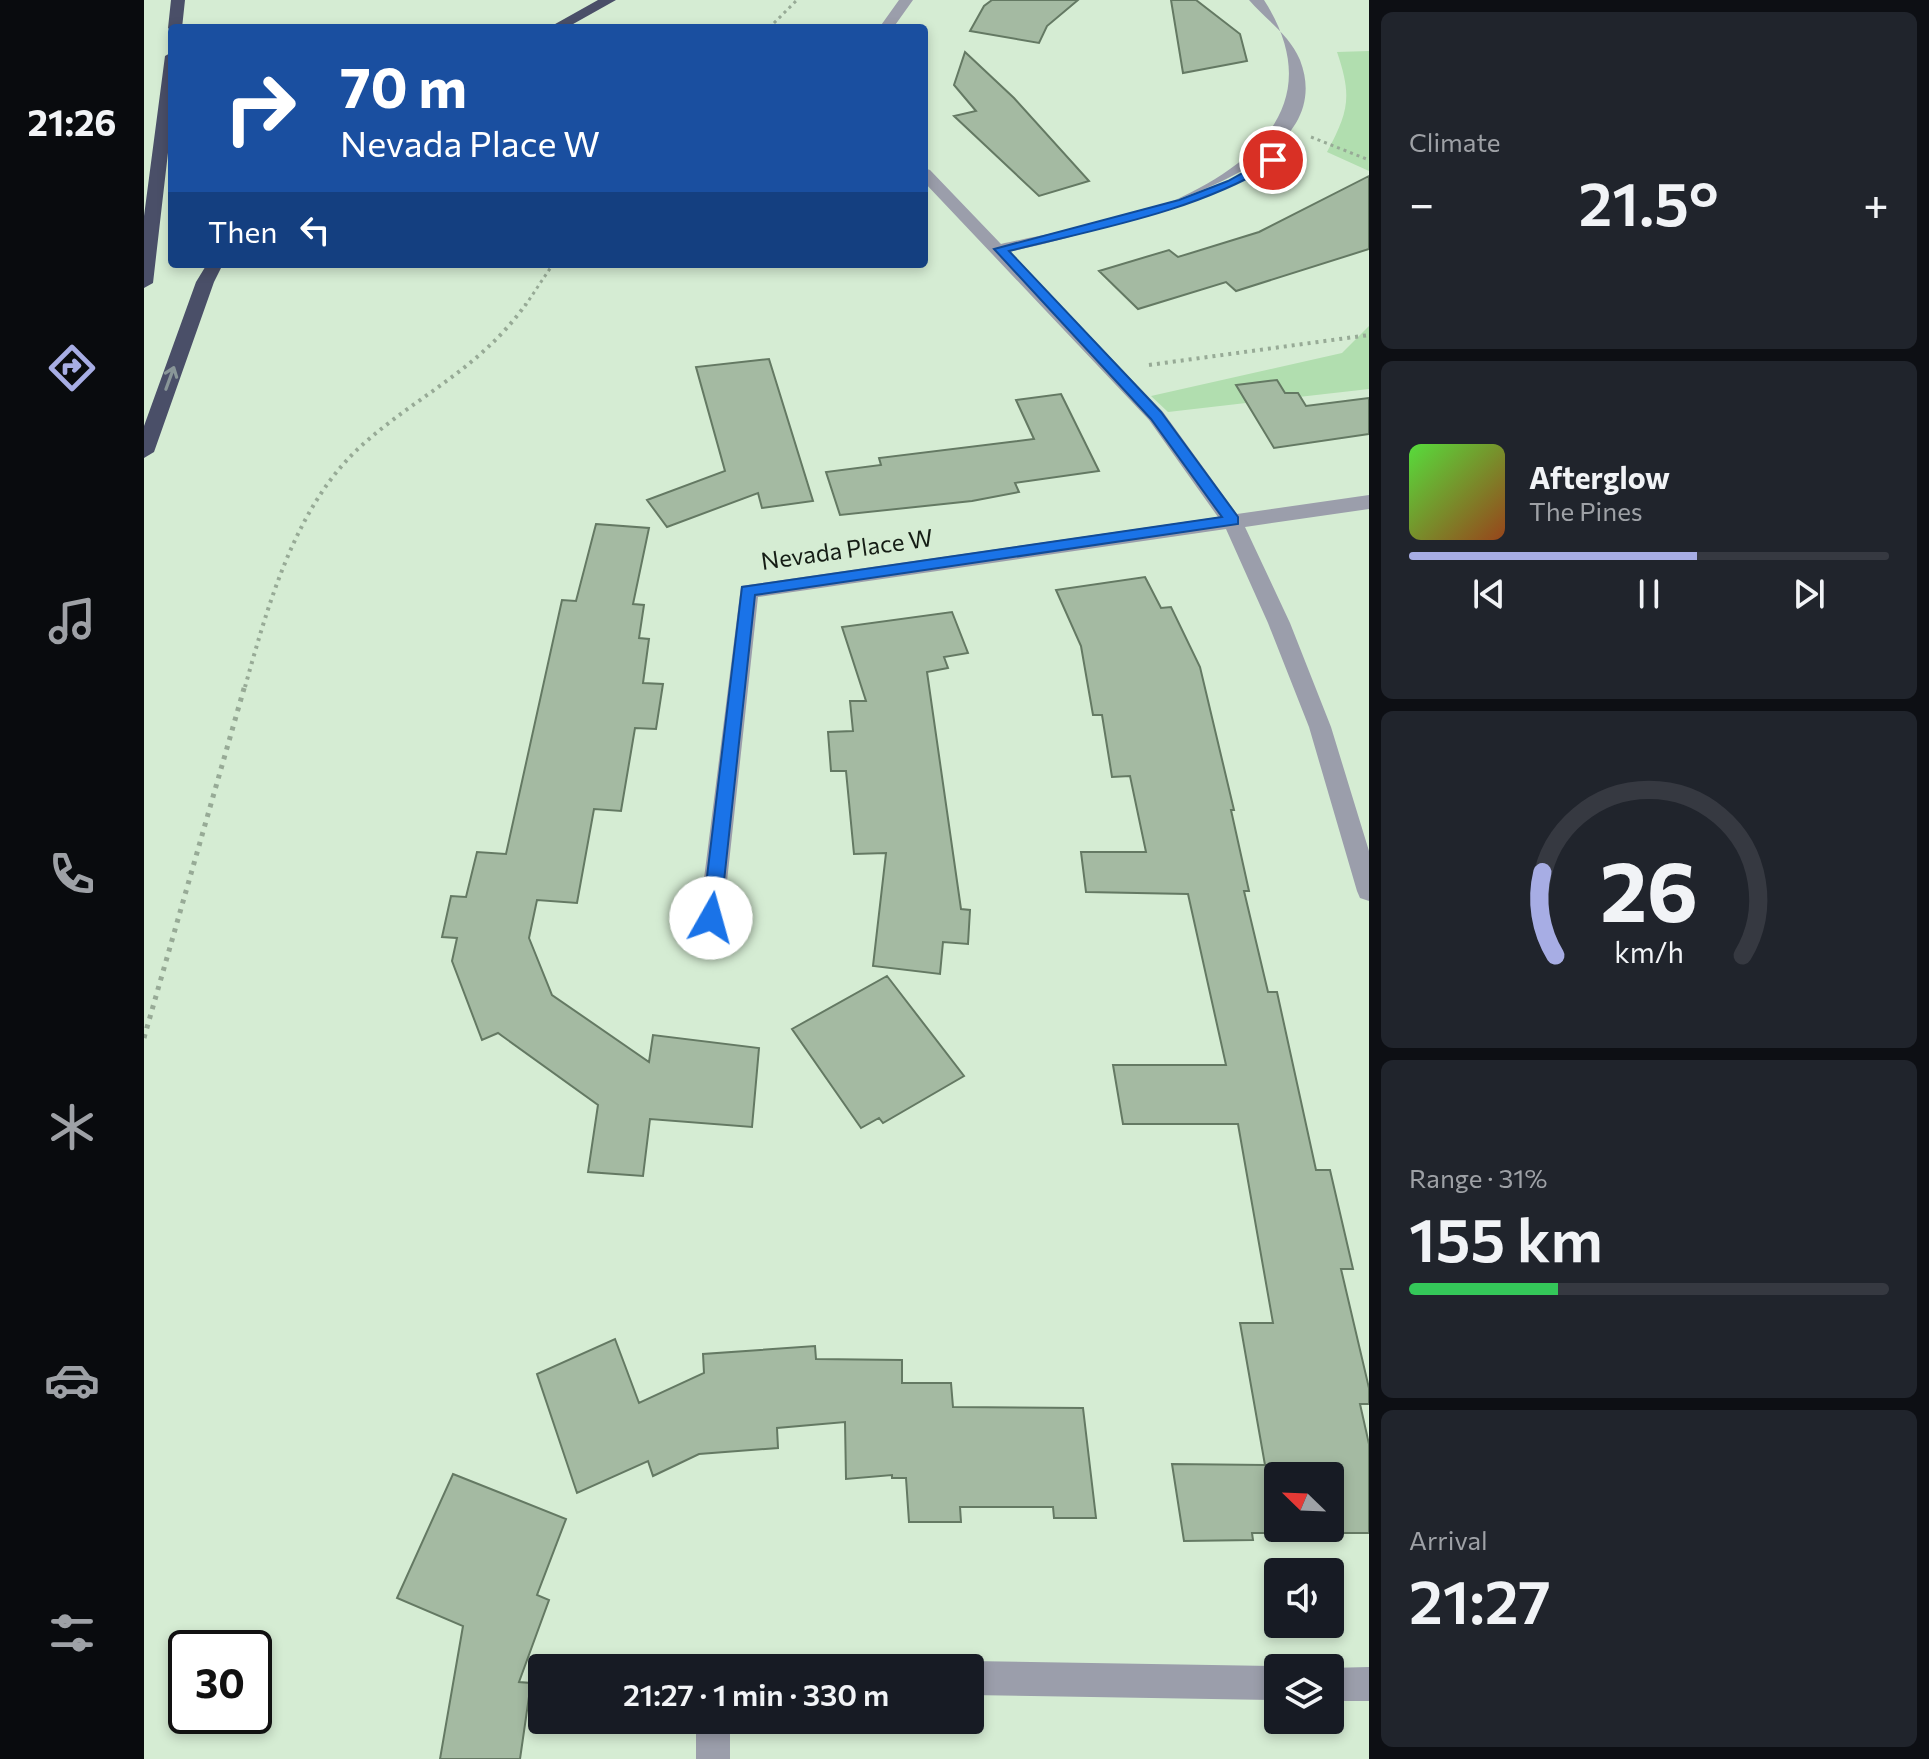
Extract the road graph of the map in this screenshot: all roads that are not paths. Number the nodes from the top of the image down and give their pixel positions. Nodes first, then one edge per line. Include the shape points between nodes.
1 (178, 0) edge
2 (609, 0) edge
3 (906, 0) edge
4 (1256, 0) edge
5 (175, 24) edge
6 (563, 24) edge
7 (889, 24) edge
8 (168, 88) edge
9 (928, 177) edge
10 (1000, 249) junction
11 (213, 268) edge
12 (144, 283) edge
13 (144, 452) edge
14 (1369, 502) edge
15 (1232, 521) junction
16 (1369, 891) edge
17 (711, 918) dead end
18 (984, 1678) edge
19 (1264, 1683) edge
20 (1344, 1684) edge
21 (1369, 1684) edge
22 (713, 1734) edge
23 (713, 1759) edge

1 - 5 highway
2 - 6 highway
3 - 7 street
4 - 10 street via 1311,62 1314,91 1307,119 1273,160 1211,194
8 - 12 highway
9 - 10 street
10 - 15 street via 1156,416
13 -> 11 highway
14 - 15 street
15 - 16 street via 1320,727
15 - 17 street, Nevada Place W via 748,591
18 - 19 street
20 - 21 street
22 - 23 street

